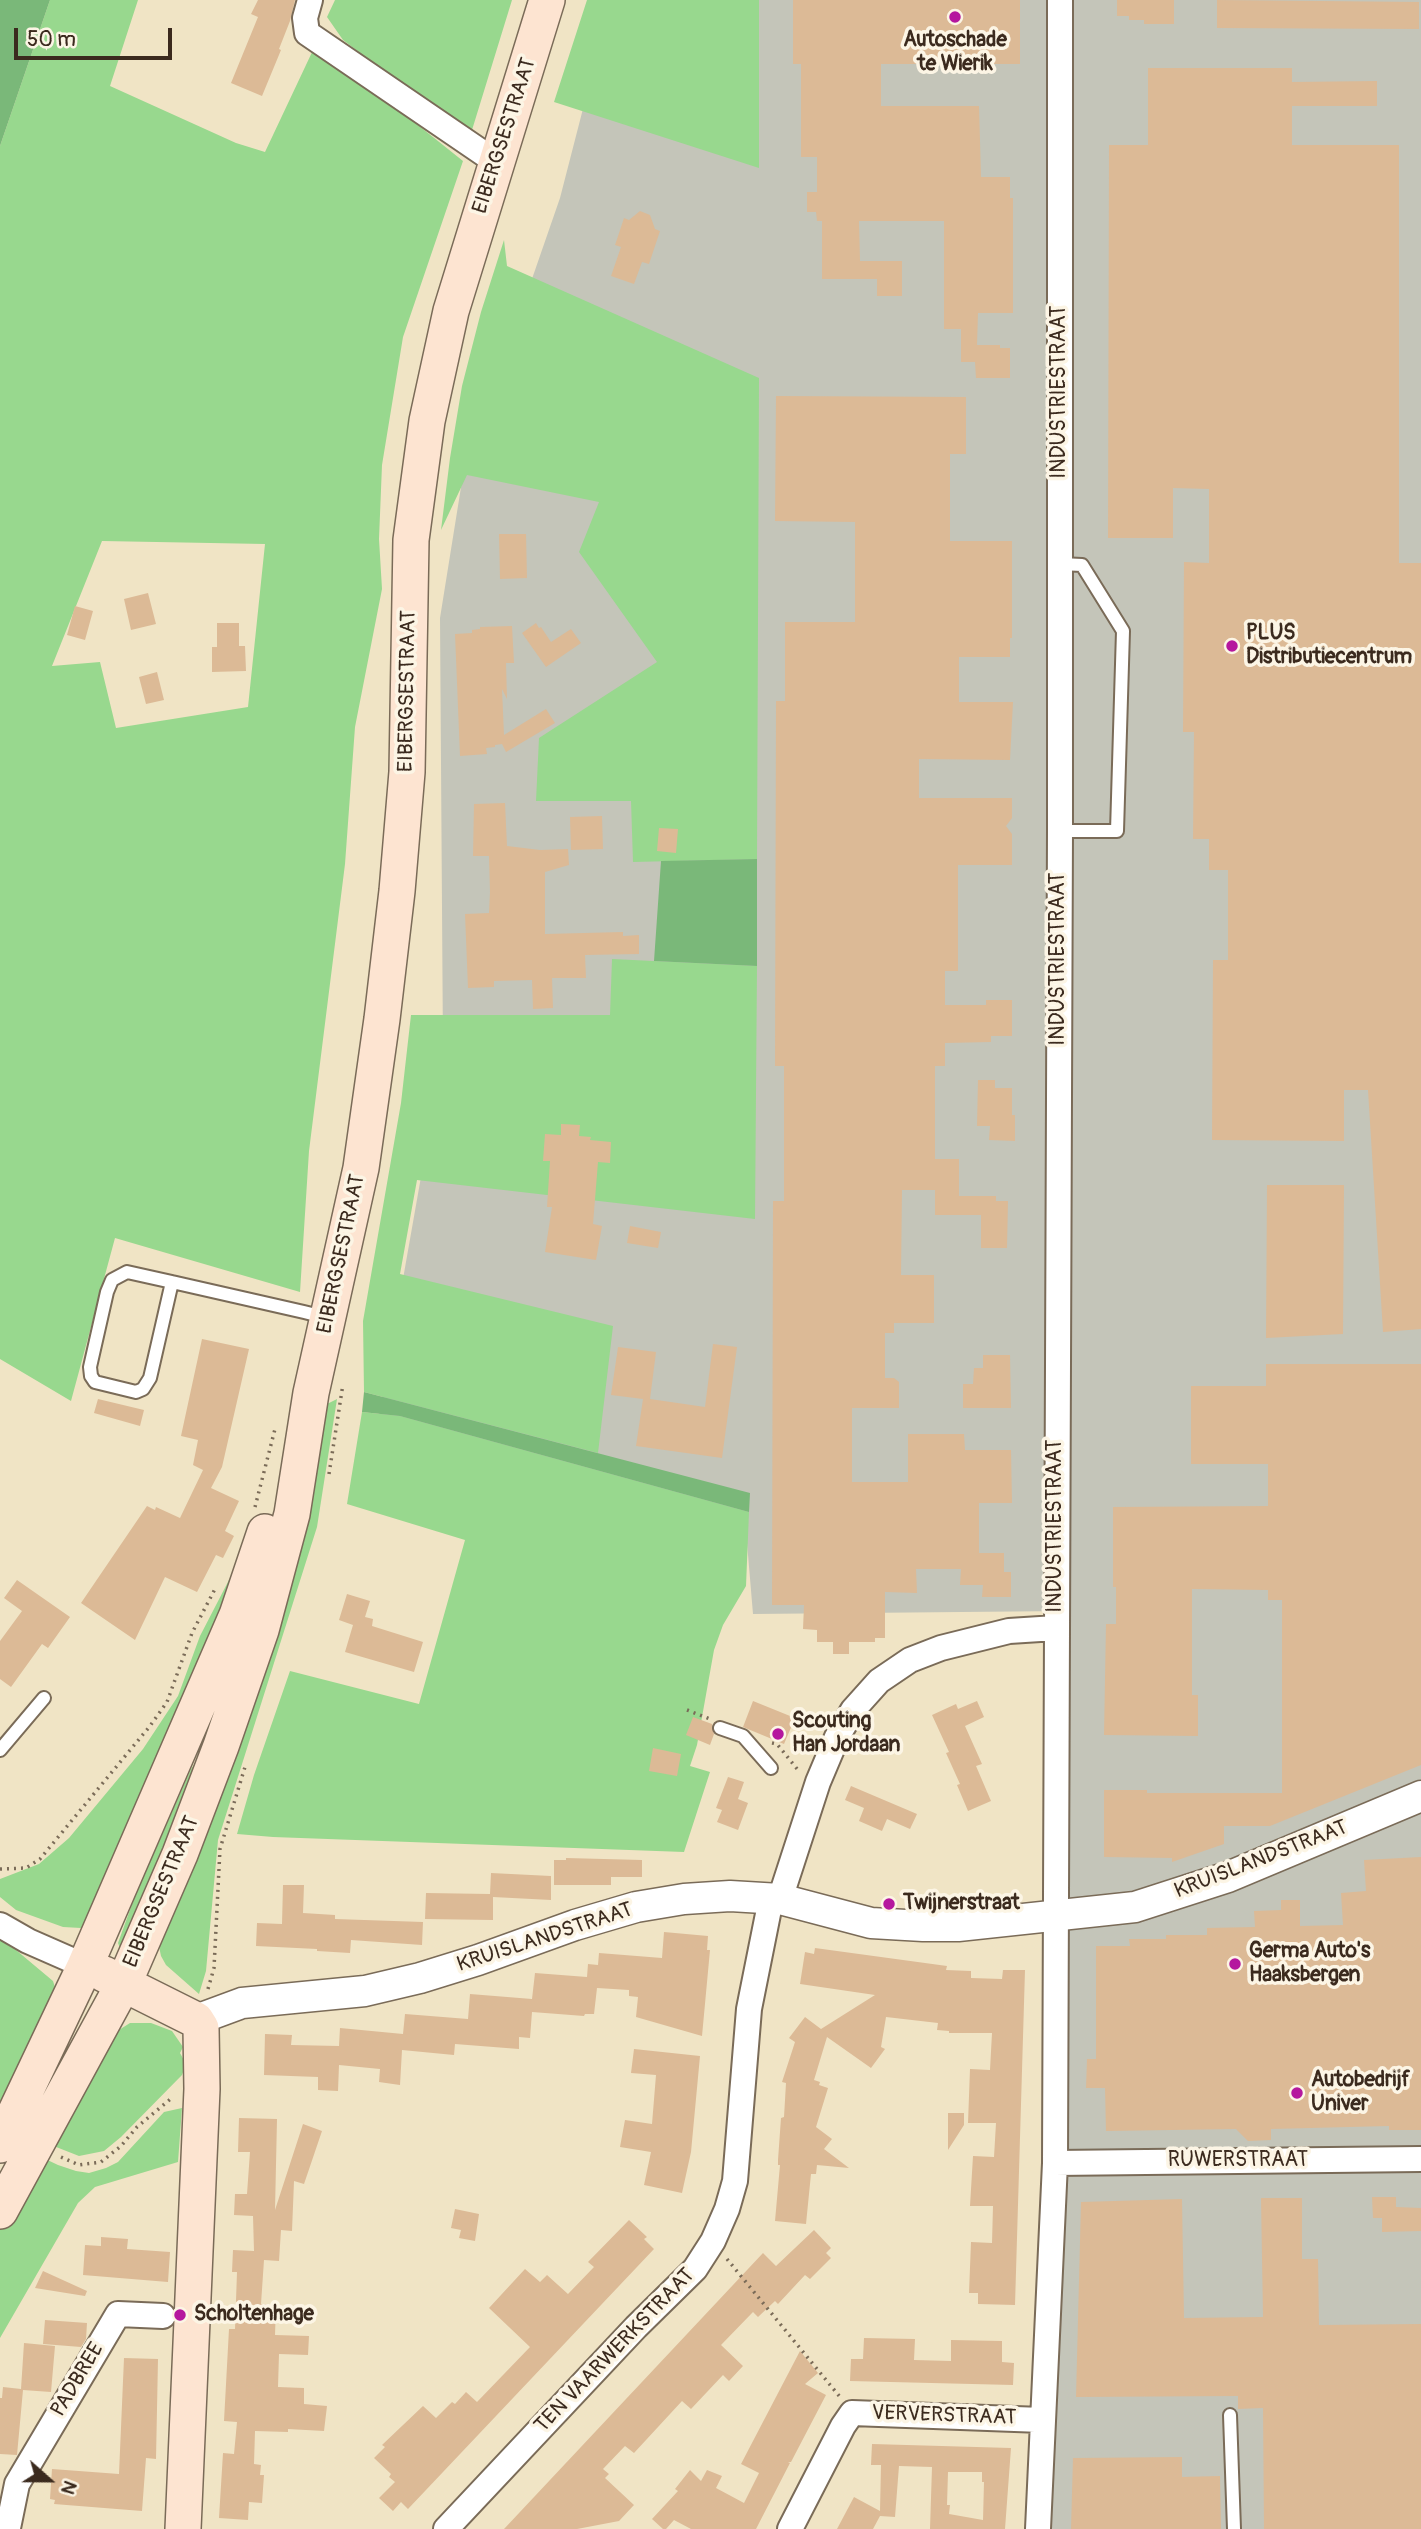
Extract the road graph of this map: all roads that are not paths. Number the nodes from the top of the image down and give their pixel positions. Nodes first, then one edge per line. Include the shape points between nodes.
1 (310, 0) edge
2 (547, 0) edge
3 (1060, 0) edge
4 (496, 162) junction
5 (1060, 564) junction
6 (1060, 831) junction
7 (172, 1282) junction
8 (328, 1318) junction
9 (311, 1393) junction
10 (1056, 1629) junction
11 (44, 1698) dead end
12 (720, 1728) dead end
13 (0, 1750) edge
14 (771, 1769) dead end
15 (1421, 1796) edge
16 (775, 1899) junction
17 (1057, 1917) junction
18 (0, 1925) edge
19 (85, 1966) junction
20 (124, 1983) junction
21 (196, 2020) junction
22 (0, 2145) edge
23 (1421, 2159) edge
24 (1055, 2163) junction
25 (0, 2211) edge
26 (163, 2316) dead end
27 (1230, 2415) dead end
28 (1042, 2420) junction
29 (10, 2528) edge
30 (183, 2529) edge
31 (446, 2529) edge
32 (790, 2529) edge
33 (1038, 2529) edge
34 (1234, 2529) edge

1 - 4 street via 307,33
2 - 4 main road, EIBERGSESTRAAT
3 - 5 street, INDUSTRIESTRAAT
4 - 8 main road, EIBERGSESTRAAT via 450,310 427,421 411,540 407,772 397,891 361,1168
5 - 6 street, INDUSTRIESTRAAT
5 - 6 lane via 1082,565 1123,631 1117,831
6 - 10 street, INDUSTRIESTRAAT
7 - 7 lane via 127,1272 111,1280 90,1367 95,1381 143,1390 150,1378
7 - 8 lane
8 - 9 main road, EIBERGSESTRAAT
9 - 19 main road, EIBERGSESTRAAT via 237,1615
9 - 20 main road, EIBERGSESTRAAT via 292,1514 261,1630 180,1854
10 - 16 street, TEN VAARWERKSTRAAT via 1009,1632 942,1648 910,1660 879,1681 837,1737
10 - 17 street, INDUSTRIESTRAAT
11 - 13 lane
12 - 14 lane via 743,1736
15 - 17 street, KRUISLANDSTRAAT via 1228,1877 1135,1907
16 - 17 street, KRUISLANDSTRAAT via 872,1923 958,1926
16 - 21 street, KRUISLANDSTRAAT via 730,1896 636,1907 420,1978 365,1991 242,2003
16 - 31 street, TEN VAARWERKSTRAAT via 749,2009 735,2181 713,2241 695,2269
17 - 24 street
18 - 19 street
19 - 20 main road
19 - 22 main road, EIBERGSESTRAAT
20 - 21 main road, EIBERGSESTRAAT
20 - 25 main road
21 - 30 main road via 201,2028 202,2089
23 - 24 street, RUWERSTRAAT
24 - 28 street
26 - 29 street, PADBREE via 118,2314 17,2484
27 - 34 lane
28 - 32 street, VERVERSTRAAT via 852,2413
28 - 33 street

